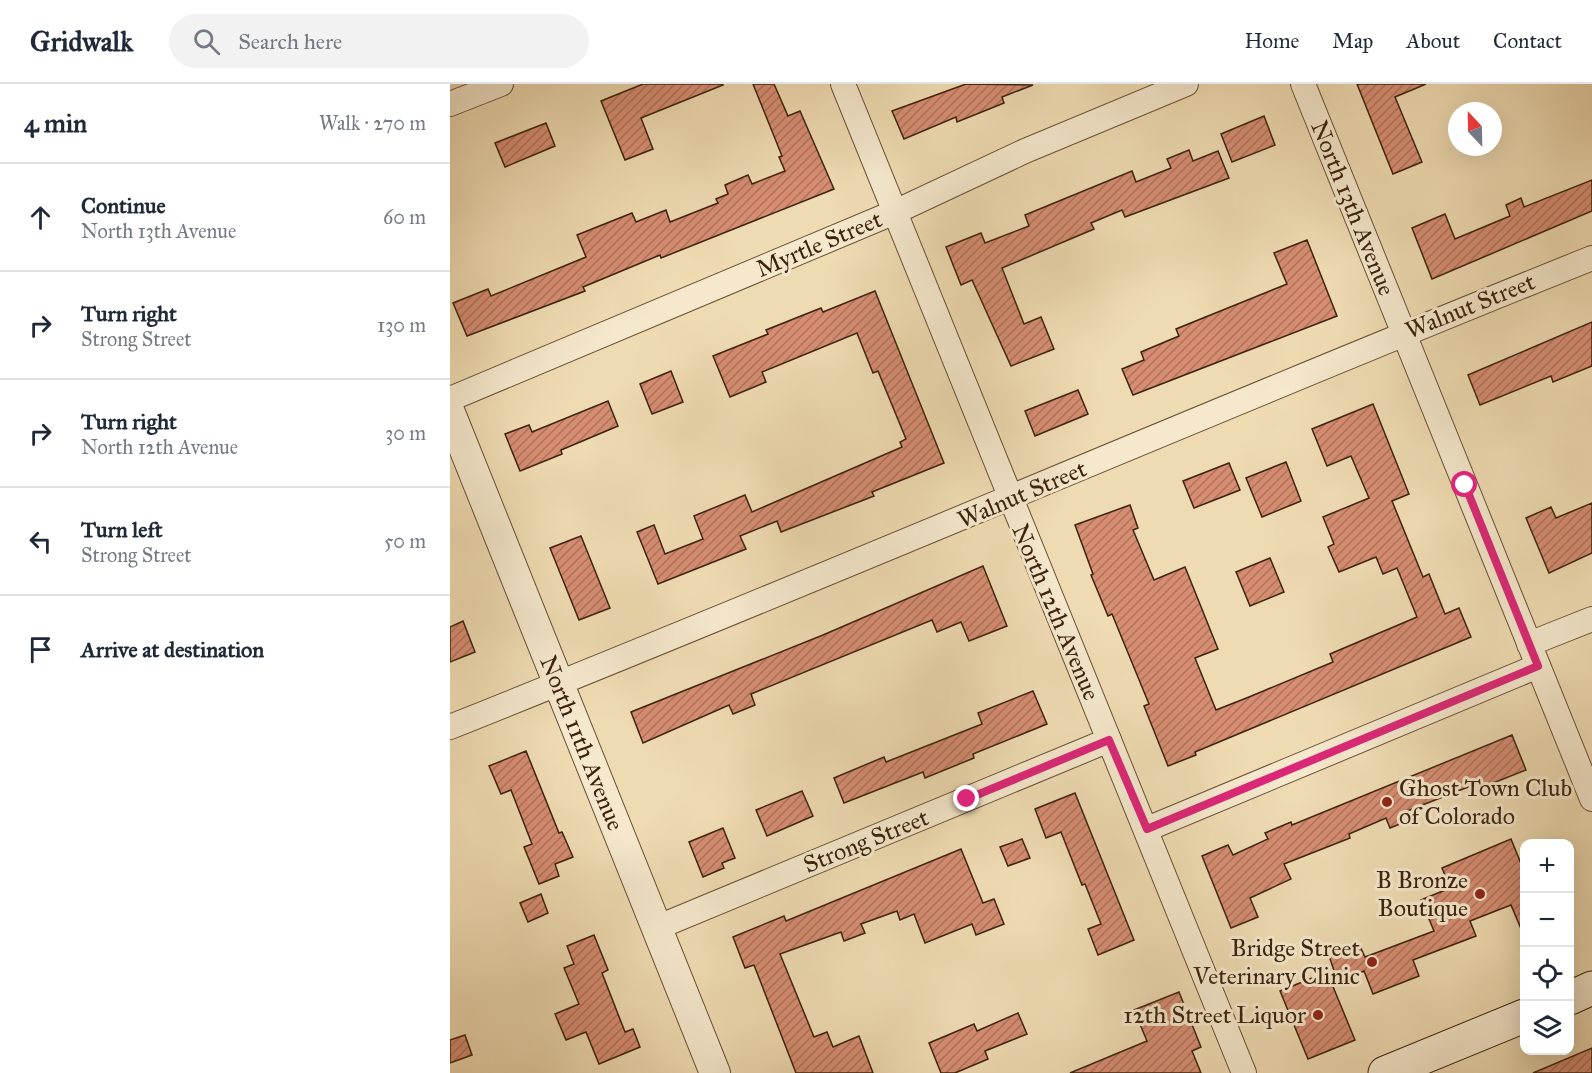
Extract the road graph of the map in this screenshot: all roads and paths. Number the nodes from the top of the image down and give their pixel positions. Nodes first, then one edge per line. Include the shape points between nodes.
1 (501, 84) edge
2 (843, 84) edge
3 (1186, 84) edge
4 (1303, 84) edge
5 (450, 104) edge
6 (896, 212) junction
7 (1592, 258) edge
8 (1403, 333) junction
9 (450, 399) edge
10 (450, 413) edge
11 (1009, 499) junction
12 (1592, 619) edge
13 (1529, 644) junction
14 (1538, 666) junction
15 (557, 684) junction
16 (450, 727) edge
17 (1109, 740) junction
18 (1592, 799) edge
19 (1147, 829) junction
20 (656, 928) junction
21 (1592, 988) edge
22 (1574, 996) edge
23 (1520, 1018) edge
24 (715, 1073) edge
25 (1244, 1073) edge
26 (1385, 1073) edge

1 - 5 street
2 - 6 street, North 12th Avenue
3 - 6 street, Myrtle Street via 1024,151
4 - 8 street, North 13th Avenue
6 - 9 street, Myrtle Street
6 - 11 street, North 12th Avenue
7 - 8 street, Walnut Street
8 - 11 street, Walnut Street
8 - 13 street, North 13th Avenue
10 - 15 street, North 11th Avenue
11 - 15 street, Walnut Street
11 - 17 street, North 12th Avenue
12 - 13 street
13 - 14 street, North 13th Avenue
14 - 18 street, North 13th Avenue
14 - 19 street
15 - 16 street, Walnut Street
15 - 20 street, North 11th Avenue
17 - 19 street, North 12th Avenue
17 - 20 street, Strong Street
19 - 25 street, North 12th Avenue
20 - 24 street, North 11th Avenue
21 - 22 main road
23 - 26 main road

